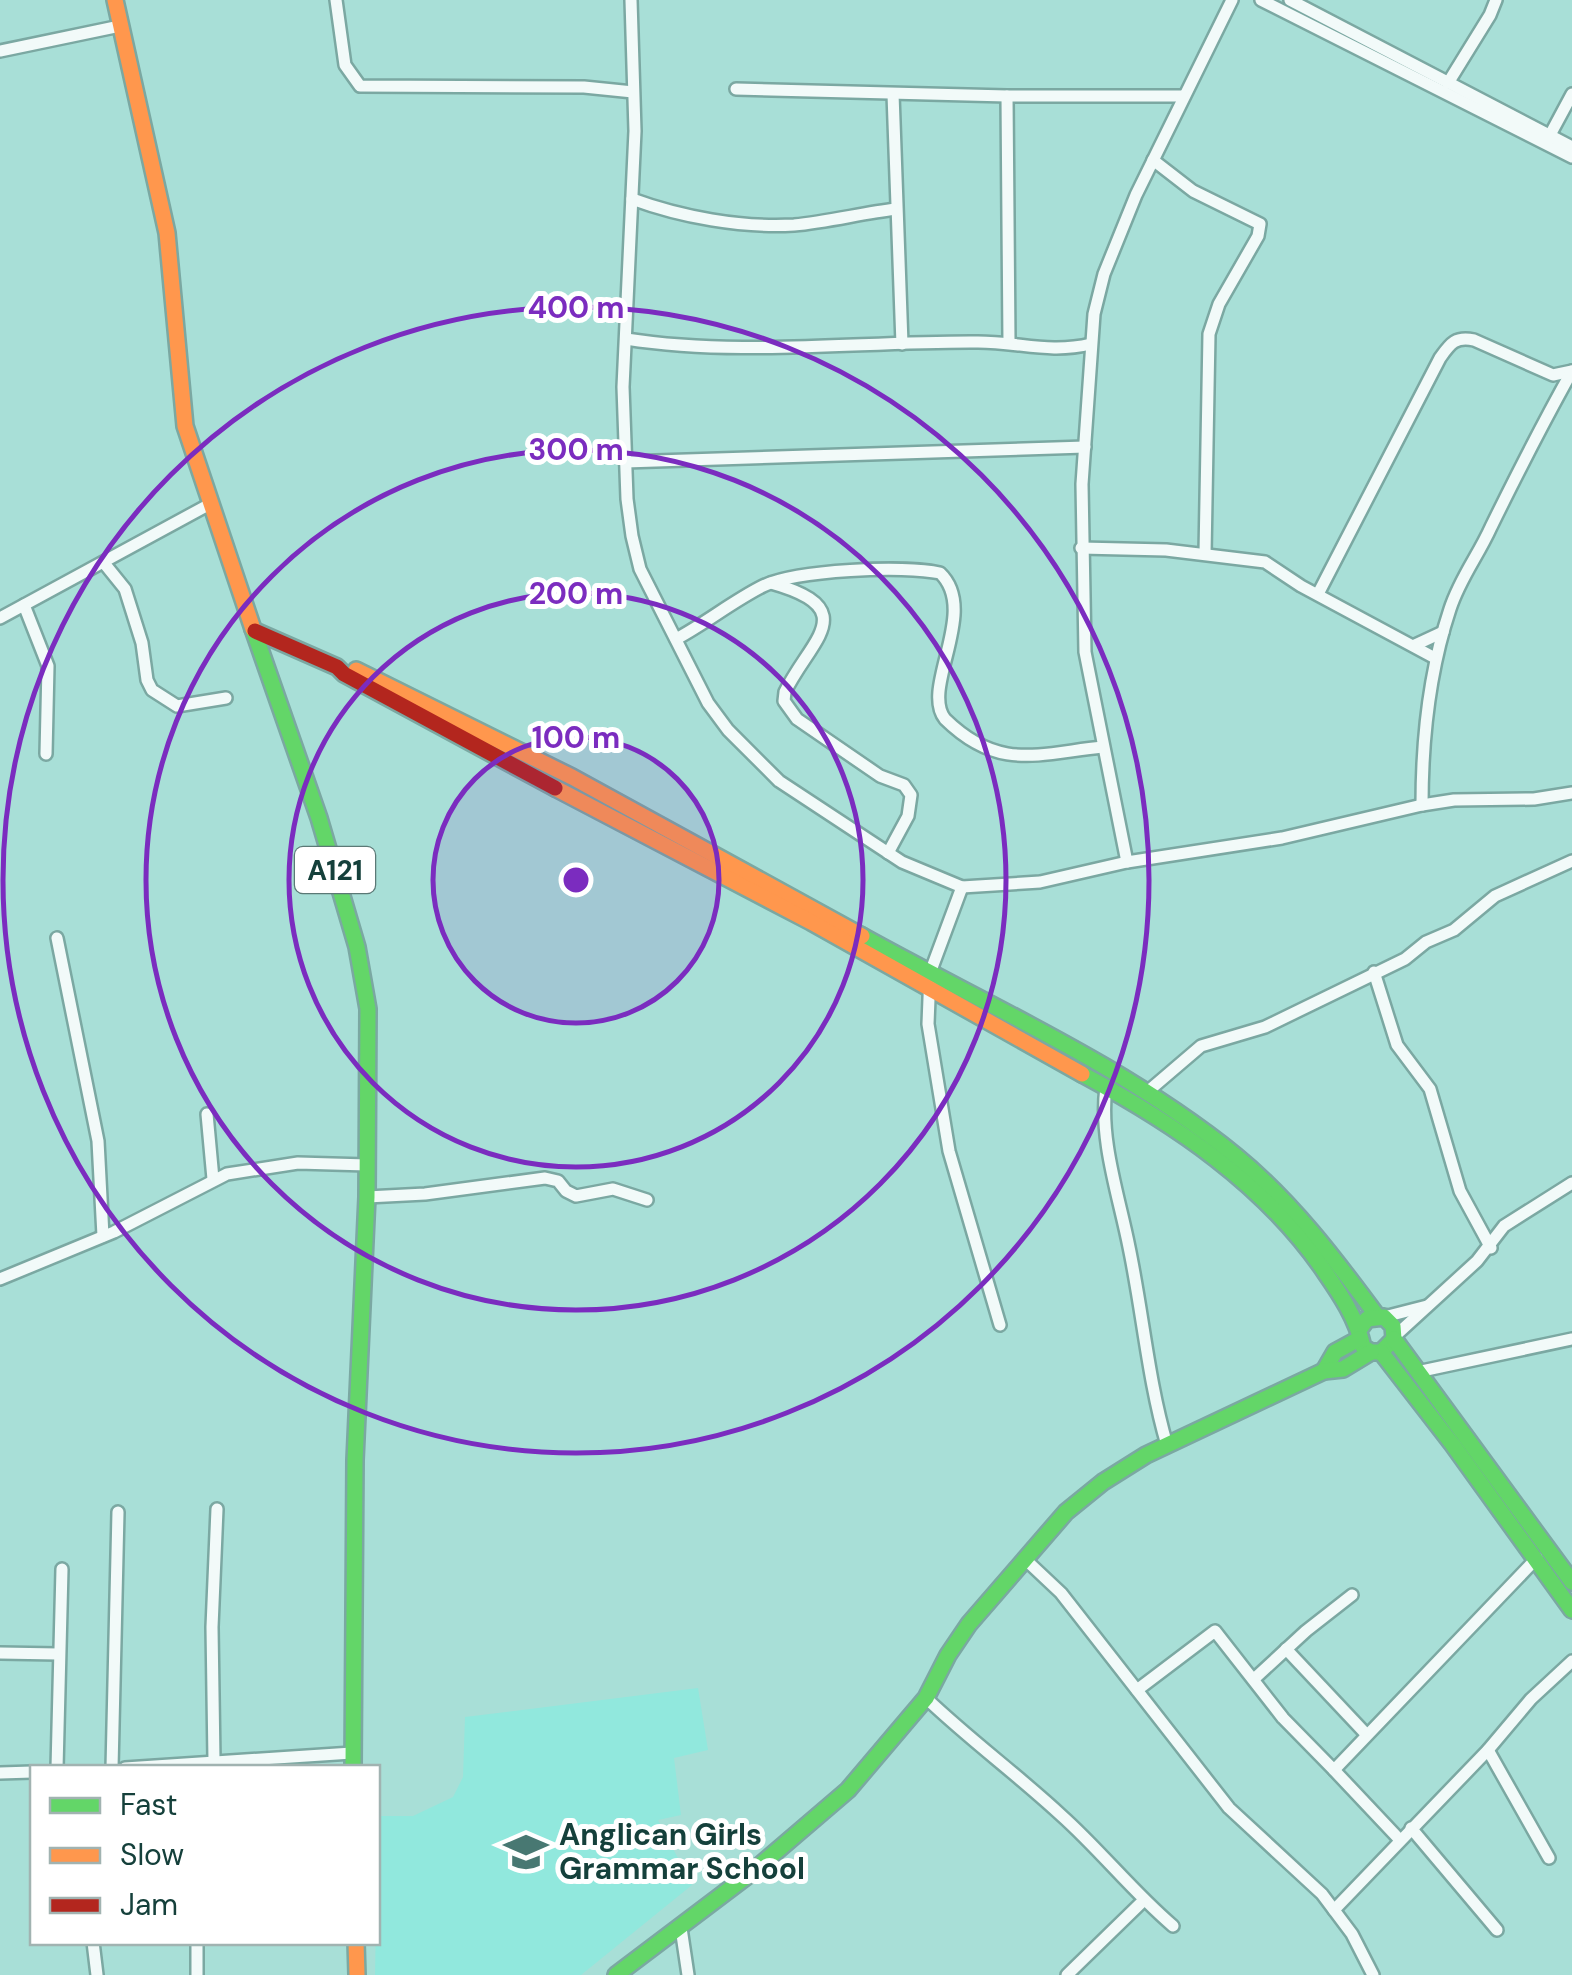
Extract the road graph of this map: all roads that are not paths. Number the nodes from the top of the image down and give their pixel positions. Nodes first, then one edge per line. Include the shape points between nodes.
1 (336, 0) edge
2 (630, 0) edge
3 (1232, 0) edge
4 (1261, 0) edge
5 (1290, 0) edge
6 (1496, 0) edge
7 (119, 1) edge
8 (120, 26) junction
9 (0, 52) edge
10 (1448, 83) junction
11 (736, 88) dead end
12 (633, 92) junction
13 (893, 94) junction
14 (1572, 94) edge
15 (1007, 96) junction
16 (1183, 96) junction
17 (1550, 136) junction
18 (1572, 147) edge
19 (1572, 157) edge
20 (1152, 160) junction
21 (632, 199) junction
22 (896, 210) junction
23 (626, 338) junction
24 (1009, 343) junction
25 (902, 344) junction
26 (1092, 344) junction
27 (1085, 447) junction
28 (625, 462) junction
29 (210, 504) junction
30 (1081, 548) junction
31 (1206, 554) junction
32 (104, 562) junction
33 (771, 584) junction
34 (1318, 594) junction
35 (24, 605) junction
36 (0, 618) edge
37 (255, 631) junction
38 (1443, 632) junction
39 (676, 639) junction
40 (1415, 645) junction
41 (1435, 658) junction
42 (337, 667) junction
43 (226, 698) dead end
44 (1102, 747) junction
45 (46, 754) dead end
46 (1572, 793) edge
47 (1422, 805) junction
48 (888, 854) junction
49 (1572, 861) edge
50 (1126, 862) junction
51 (962, 887) junction
52 (57, 938) dead end
53 (1374, 972) junction
54 (930, 973) junction
55 (929, 991) junction
56 (1106, 1087) junction
57 (1146, 1092) junction
58 (207, 1114) dead end
59 (367, 1165) junction
60 (213, 1179) junction
61 (1572, 1184) edge
62 (366, 1197) junction
63 (646, 1200) dead end
64 (103, 1236) junction
65 (1491, 1248) junction
66 (0, 1279) edge
67 (1427, 1306) junction
68 (1381, 1317) junction
69 (1000, 1326) dead end
70 (1359, 1335) junction
71 (1395, 1338) junction
72 (1572, 1339) edge
73 (1376, 1352) junction
74 (1324, 1371) junction
75 (1417, 1372) junction
76 (1167, 1445) junction
77 (217, 1509) dead end
78 (118, 1512) dead end
79 (1537, 1558) junction
80 (1028, 1560) junction
81 (62, 1569) dead end
82 (1572, 1582) edge
83 (1352, 1595) dead end
84 (1572, 1610) edge
85 (1286, 1649) junction
86 (0, 1653) edge
87 (58, 1654) junction
88 (1572, 1662) edge
89 (1254, 1680) junction
90 (1137, 1690) junction
91 (926, 1698) junction
92 (1366, 1734) junction
93 (1488, 1750) junction
94 (352, 1760) edge
95 (214, 1761) junction
96 (57, 1765) edge
97 (112, 1765) edge
98 (187, 1765) edge
99 (1334, 1770) junction
100 (0, 1772) edge
101 (30, 1772) edge
102 (1411, 1828) junction
103 (1400, 1840) junction
104 (1550, 1858) dead end
105 (1144, 1901) junction
106 (1334, 1910) junction
107 (1173, 1926) dead end
108 (681, 1928) junction
109 (1497, 1930) dead end
110 (93, 1945) edge
111 (197, 1945) edge
112 (356, 1945) edge
113 (97, 1975) edge
114 (197, 1975) edge
115 (357, 1975) edge
116 (616, 1975) edge
117 (688, 1975) edge
118 (1067, 1975) edge
119 (1373, 1975) edge

1 - 12 street via 344,65 360,86
2 - 12 street
3 - 16 street
4 - 19 street
5 - 10 street
6 - 10 street
7 - 8 main road, A121
8 - 9 street
8 - 29 main road, A121 via 167,234 183,414
10 - 17 street
11 - 13 street
12 - 21 street
13 - 15 street
13 - 22 street
14 - 17 street
15 - 16 street
15 - 24 street
16 - 20 street
17 - 18 street
20 - 26 street via 1104,274
20 - 31 street via 1260,224 1209,334
21 - 22 street via 772,226
21 - 23 street
22 - 25 street
23 - 25 street
23 - 28 street
24 - 25 street
24 - 26 street via 1053,350
26 - 27 street
27 - 28 street
27 - 30 street
28 - 39 street via 640,569
29 - 32 street
29 - 37 main road, A121
30 - 31 street
30 - 44 street via 1086,664
31 - 34 street via 1265,562
32 - 35 street
32 - 43 street via 125,590 152,690 177,706
33 - 39 street
33 - 44 street via 853,572 940,573 953,602 950,654 937,696 945,719 993,752 1033,757
33 - 48 street via 808,598 825,622 785,692 788,710 911,796
34 - 38 street via 1440,358 1456,340 1474,340 1554,375 1572,371 1464,571
34 - 40 street
35 - 36 street
35 - 45 street via 48,666
37 - 42 main road
37 - 59 main road, A121 via 362,968
38 - 40 street
38 - 41 street
39 - 48 street via 708,704 748,752 779,782
40 - 41 street
41 - 47 street
42 - 54 main road via 463,721
42 - 55 main road
44 - 50 street
46 - 47 street
47 - 50 street via 1282,838
48 - 51 street
49 - 53 street via 1495,896 1454,930
50 - 51 street via 1040,882
51 - 54 street
52 - 64 street via 98,1141
53 - 57 street via 1266,1028 1208,1042
53 - 65 street via 1397,1045 1430,1089 1460,1192
54 - 55 street
54 - 57 main road
55 - 56 main road
55 - 69 street via 944,1126
56 - 70 main road via 1192,1139 1260,1194 1303,1240
56 - 76 street via 1116,1194
57 - 68 main road via 1264,1181
58 - 60 street
59 - 60 street via 298,1163
59 - 62 main road, A121
60 - 64 street
61 - 65 street via 1504,1226
62 - 63 street via 545,1178 576,1196 613,1190
62 - 94 main road, A121
64 - 66 street
65 - 67 street
67 - 68 street
67 - 71 street
68 - 70 main road via 1366,1319
68 - 71 main road
70 - 73 main road
70 - 74 main road via 1335,1352
71 - 73 main road
71 - 75 main road
72 - 75 street
73 - 74 main road
73 - 79 main road
74 - 76 main road
75 - 82 main road
76 - 80 main road via 1126,1466 1066,1512
77 - 95 street
78 - 97 street
79 - 84 main road
79 - 92 street
80 - 90 street
80 - 91 main road via 969,1624
81 - 87 street
83 - 85 street
85 - 89 street
85 - 92 street
86 - 87 street
87 - 96 street
88 - 93 street
89 - 90 street via 1215,1631
89 - 99 street
90 - 106 street via 1229,1808
91 - 105 street via 1067,1820
91 - 108 main road via 848,1790
92 - 99 street
93 - 102 street
93 - 104 street
94 - 95 street
95 - 98 street
99 - 103 street
100 - 101 street
102 - 103 street
102 - 109 street
103 - 106 street
105 - 107 street
105 - 118 street
106 - 119 street
108 - 116 main road
108 - 117 street
110 - 113 street
111 - 114 street
112 - 115 main road

